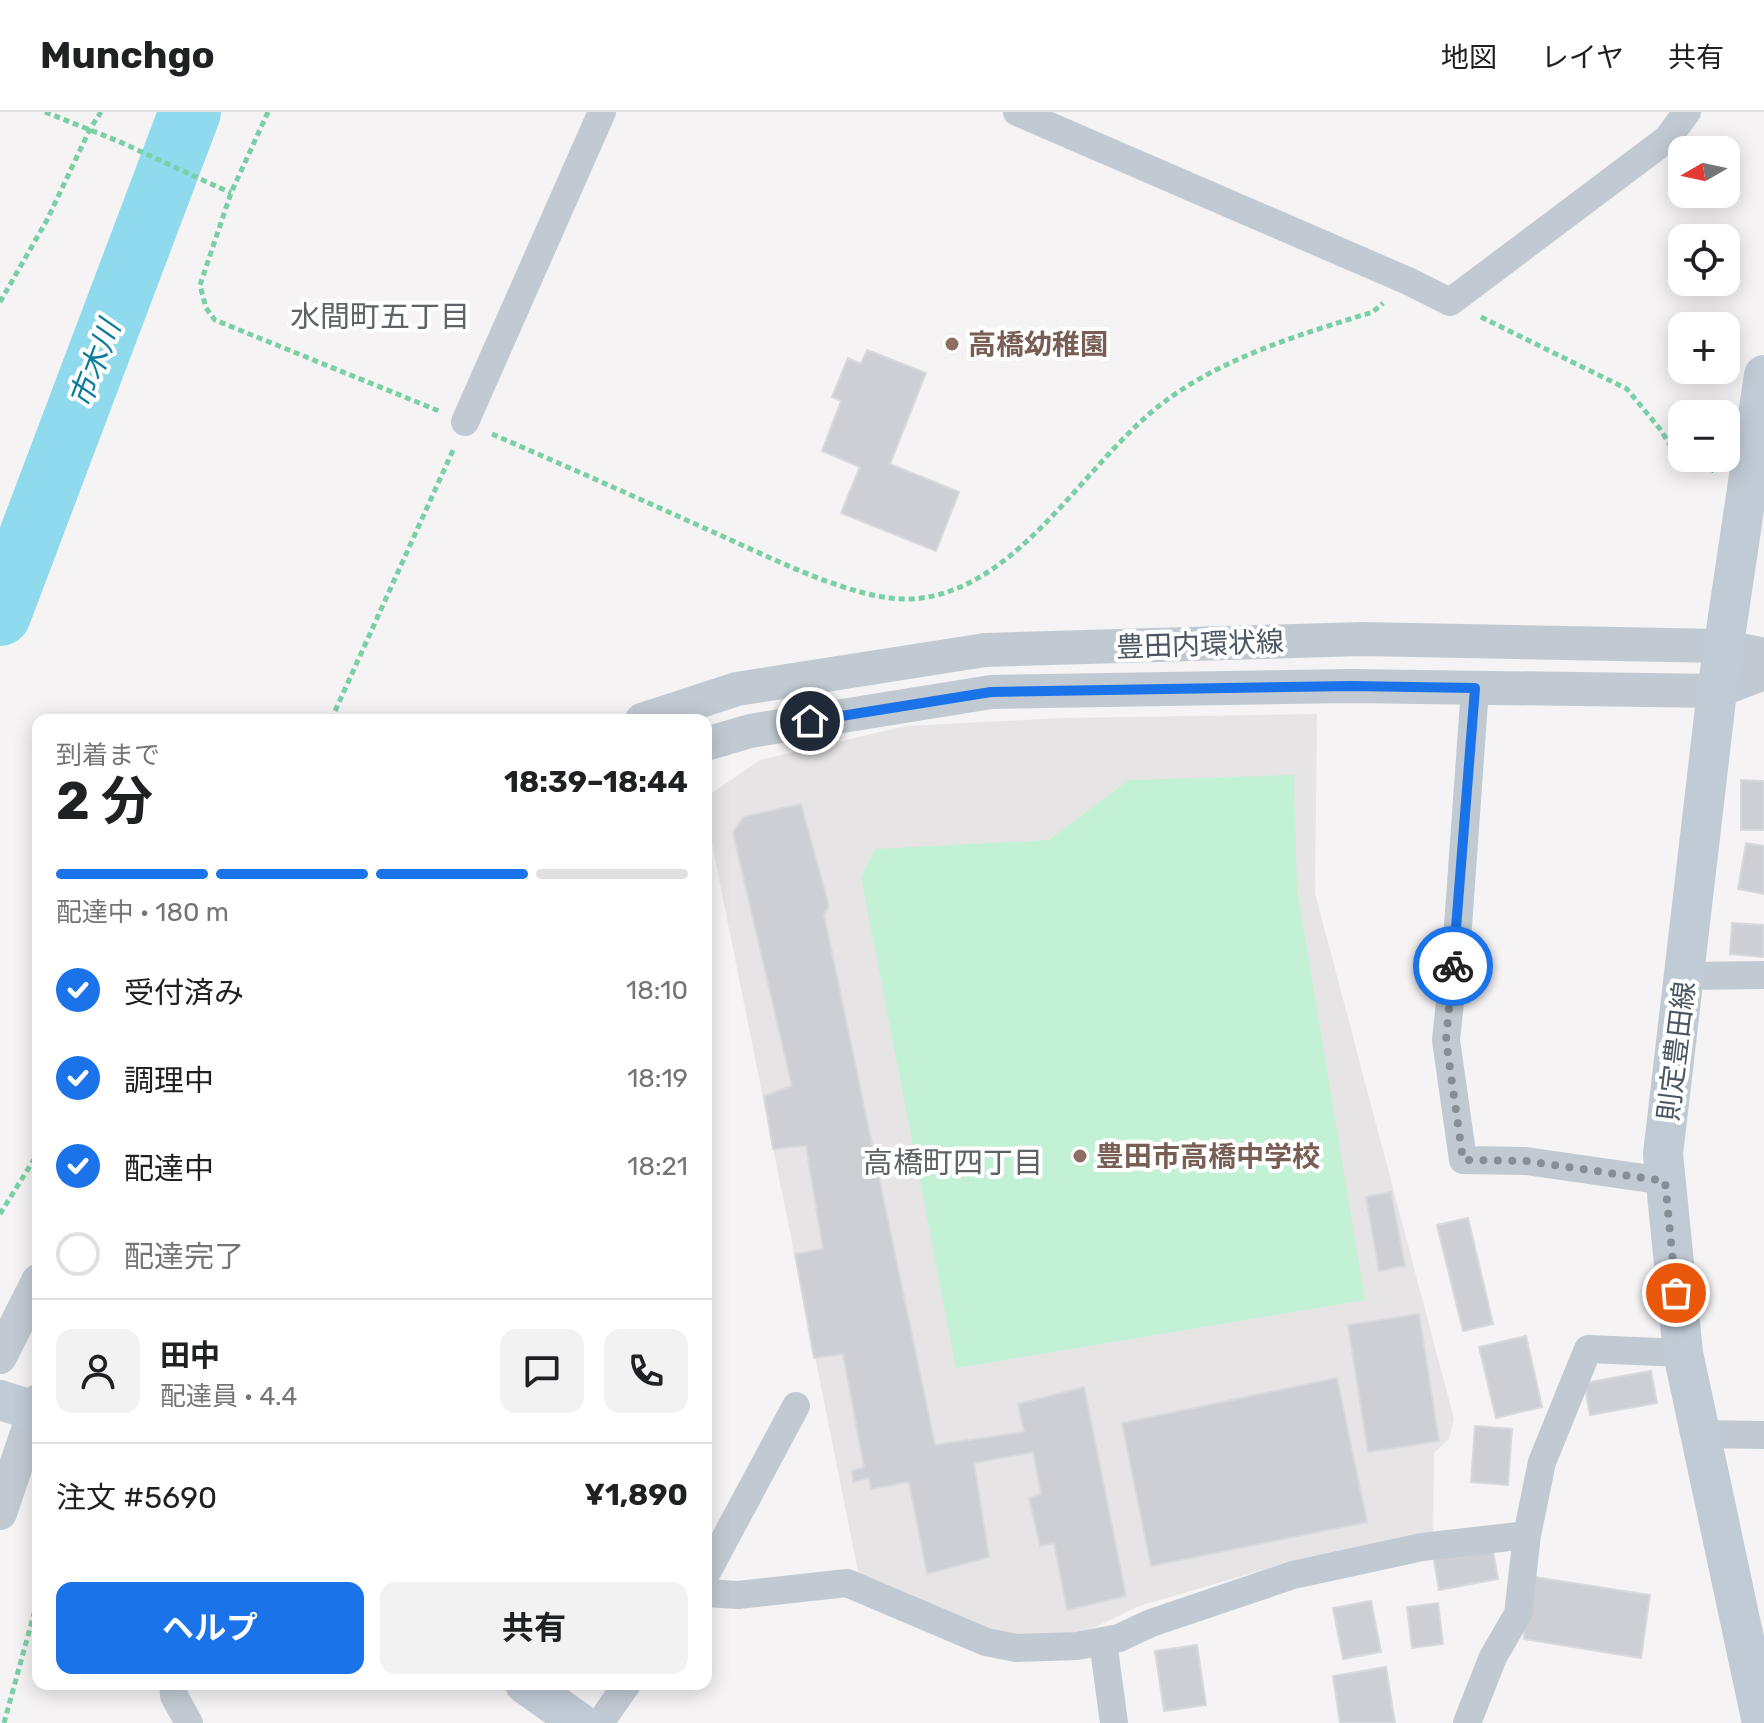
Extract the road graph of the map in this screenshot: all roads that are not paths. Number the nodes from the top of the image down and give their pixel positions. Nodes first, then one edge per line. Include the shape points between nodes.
1 (602, 112) edge
2 (1017, 112) edge
3 (1687, 112) edge
4 (1764, 375) edge
5 (465, 422) road end
6 (1723, 646) junction
7 (1764, 655) edge
8 (1764, 673) edge
9 (1475, 688) junction
10 (1717, 691) junction
11 (660, 714) edge
12 (712, 742) edge
13 (1764, 975) edge
14 (1685, 976) junction
15 (1665, 1181) junction
16 (32, 1293) edge
17 (1683, 1353) junction
18 (0, 1357) edge
19 (28, 1406) edge
20 (796, 1406) dead end
21 (1701, 1434) junction
22 (1764, 1435) edge
23 (0, 1513) edge
24 (1527, 1535) junction
25 (712, 1563) edge
26 (712, 1593) edge
27 (1103, 1641) junction
28 (174, 1690) edge
29 (533, 1690) edge
30 (623, 1690) edge
31 (189, 1723) edge
32 (580, 1723) edge
33 (600, 1723) edge
34 (1114, 1723) edge
35 (1467, 1723) edge
36 (1762, 1723) edge

1 - 5 street
2 - 3 street via 1450,302 1667,139
4 - 6 main road, 則定豊田線
6 - 7 street, 豊田内環状線
6 - 10 main road, 則定豊田線
6 - 11 street, 豊田内環状線 via 1362,639 985,650 737,689
8 - 10 street, 豊田内環状線
9 - 10 street, 豊田内環状線
9 - 12 street, 豊田内環状線 via 991,692 750,731
9 - 15 street via 1446,1040 1463,1160 1526,1161
10 - 14 main road, 則定豊田線
13 - 14 street
14 - 15 main road, 則定豊田線 via 1663,1154
15 - 17 main road, 則定豊田線
16 - 18 street
17 - 21 main road, 則定豊田線
17 - 24 street via 1588,1349 1548,1444
19 - 23 street
20 - 25 street
21 - 22 street
21 - 36 main road, 則定豊田線
24 - 27 street via 1422,1547 1293,1575
24 - 35 street via 1518,1614 1493,1657
26 - 27 street via 847,1583 986,1642 1016,1648
27 - 34 street
28 - 31 street
29 - 32 main road
30 - 33 street

